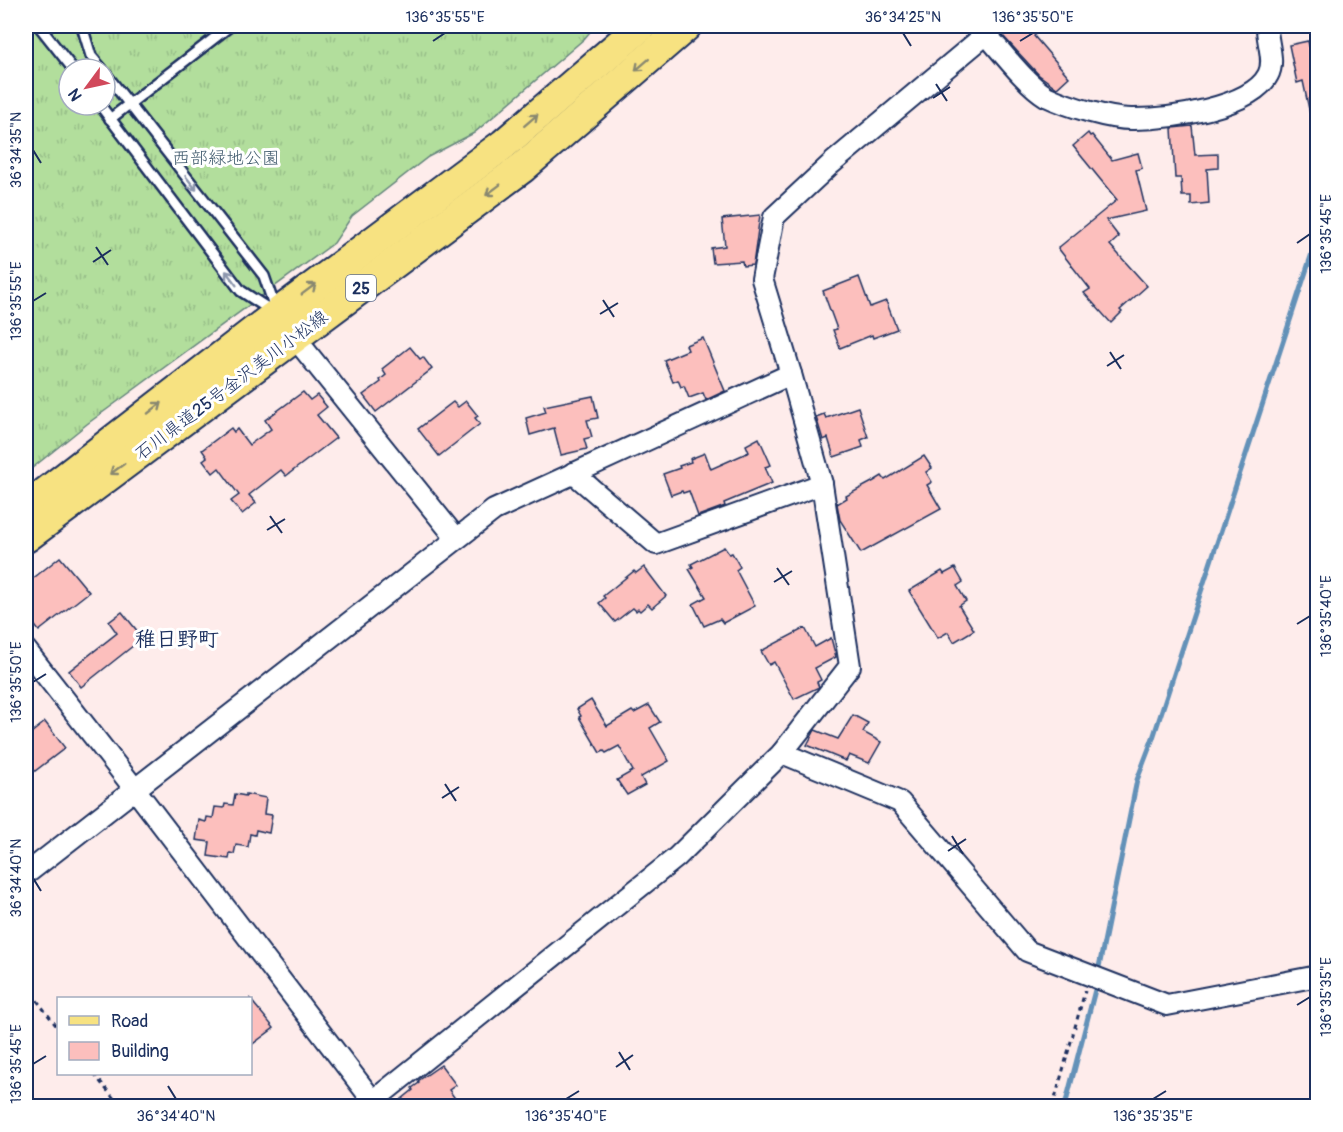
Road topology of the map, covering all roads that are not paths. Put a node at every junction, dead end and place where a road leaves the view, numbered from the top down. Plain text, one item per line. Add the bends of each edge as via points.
1 (39, 26) edge
2 (82, 26) edge
3 (230, 26) edge
4 (641, 26) edge
5 (686, 26) edge
6 (1267, 26) edge
7 (991, 30) edge
8 (64, 57) edge
9 (92, 57) edge
10 (117, 88) edge
11 (129, 104) junction
12 (110, 119) joint
13 (277, 314) junction
14 (294, 338) junction
15 (791, 374) junction
16 (573, 473) junction
17 (822, 484) junction
18 (26, 508) edge
19 (26, 537) edge
20 (456, 538) junction
21 (26, 650) edge
22 (782, 753) junction
23 (134, 788) junction
24 (26, 874) edge
25 (1317, 976) edge
26 (374, 1104) edge

1 - 8 lane
2 - 9 lane
3 - 11 lane
13 -> 4 main road, 石川県道25号金沢美川小松線 / 25 via 504,144
5 -> 14 main road, 石川県道25号金沢美川小松線 / 25 via 523,167
6 - 7 street via 1269,74 1255,89 1227,104 1199,112 1132,119 1086,111 1045,95
7 - 15 street via 774,217 762,279
10 - 11 lane
11 - 12 lane
11 -> 13 lane via 264,276
13 -> 12 lane via 241,291
13 - 14 street
18 -> 13 main road, 石川県道25号金沢美川小松線 / 25
14 -> 19 main road, 石川県道25号金沢美川小松線 / 25
14 - 20 street
15 - 16 street
15 - 17 street
16 - 17 street via 657,544
16 - 20 street via 494,510
17 - 22 street via 850,666
20 - 23 street
21 - 23 street
22 - 25 street via 900,802 1027,951 1167,1005
22 - 26 street via 677,857
23 - 24 street
23 - 26 street

